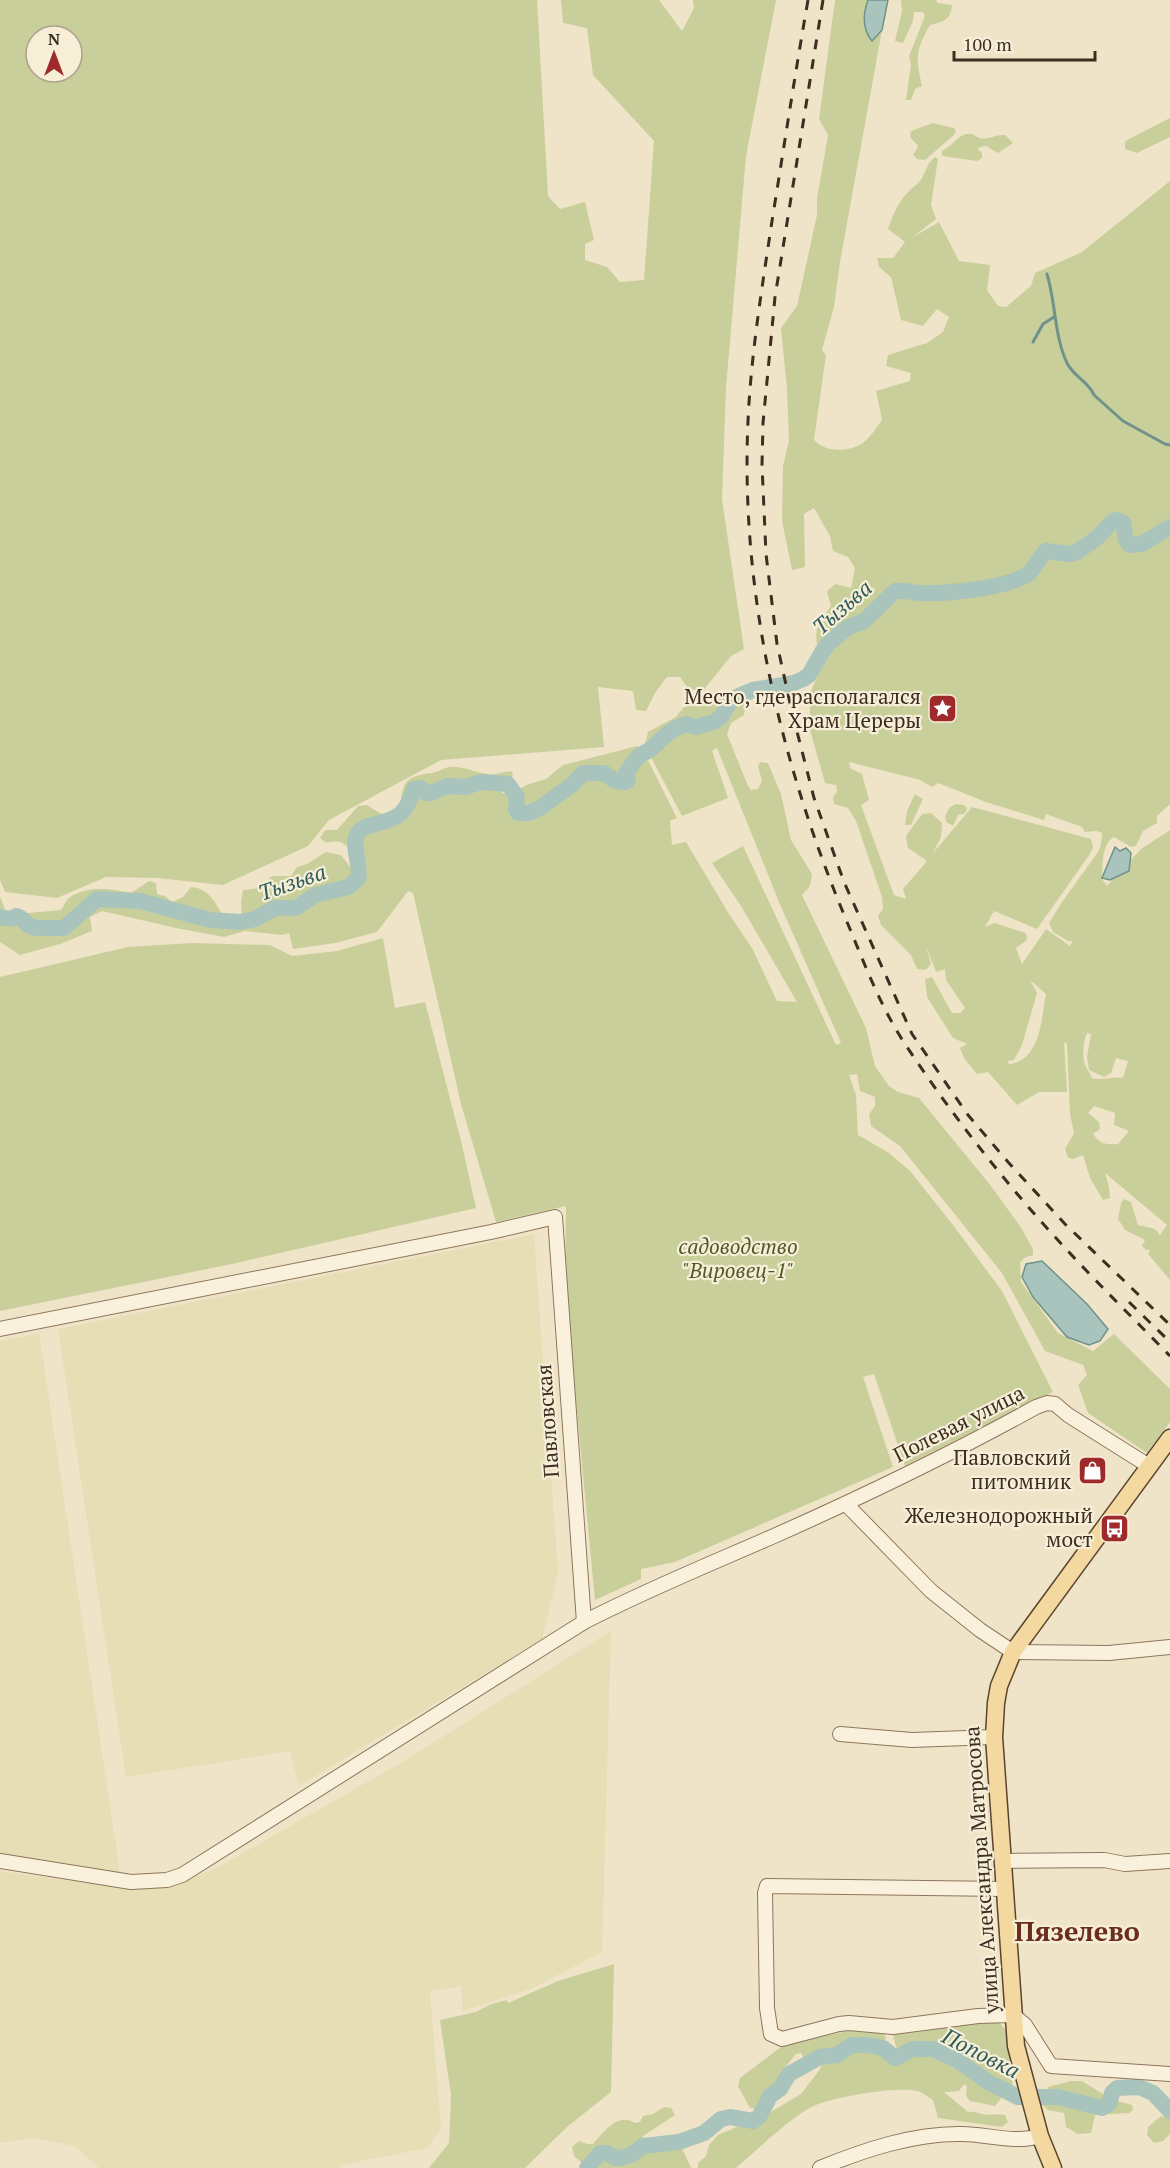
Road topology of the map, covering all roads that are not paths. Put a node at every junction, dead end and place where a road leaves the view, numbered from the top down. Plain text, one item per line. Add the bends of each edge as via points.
1 (0, 1329) edge
2 (1170, 1438) edge
3 (1149, 1466) junction
4 (846, 1504) junction
5 (584, 1623) junction
6 (1170, 1647) edge
7 (1013, 1652) junction
8 (840, 1734) dead end
9 (994, 1737) junction
10 (0, 1861) edge
11 (1003, 1861) junction
12 (1170, 1861) edge
13 (1005, 1890) junction
14 (1013, 2015) junction
15 (1170, 2074) edge
16 (1040, 2136) junction
17 (820, 2168) edge
18 (1053, 2168) edge

1 - 5 street, Павловская via 555,1217
2 - 3 main road, улица Александра Матросова
3 - 4 street, Полевая улица via 1055,1404 1047,1403
3 - 7 main road, улица Александра Матросова
4 - 5 street via 626,1600
4 - 7 street via 931,1590
5 - 10 street via 182,1875 131,1882
6 - 7 street via 1109,1653
7 - 9 main road, улица Александра Матросова via 999,1686
8 - 9 street via 912,1740
9 - 11 main road, улица Александра Матросова
11 - 12 street
11 - 13 main road, улица Александра Матросова
13 - 14 main road, улица Александра Матросова
13 - 14 street via 767,1886 766,2008 771,2034 782,2039 839,2024 893,2027
14 - 15 street via 1025,2025 1050,2066
14 - 16 main road, улица Александра Матросова via 1020,2061
16 - 17 street via 927,2136 867,2150
16 - 18 main road, улица Александра Матросова

